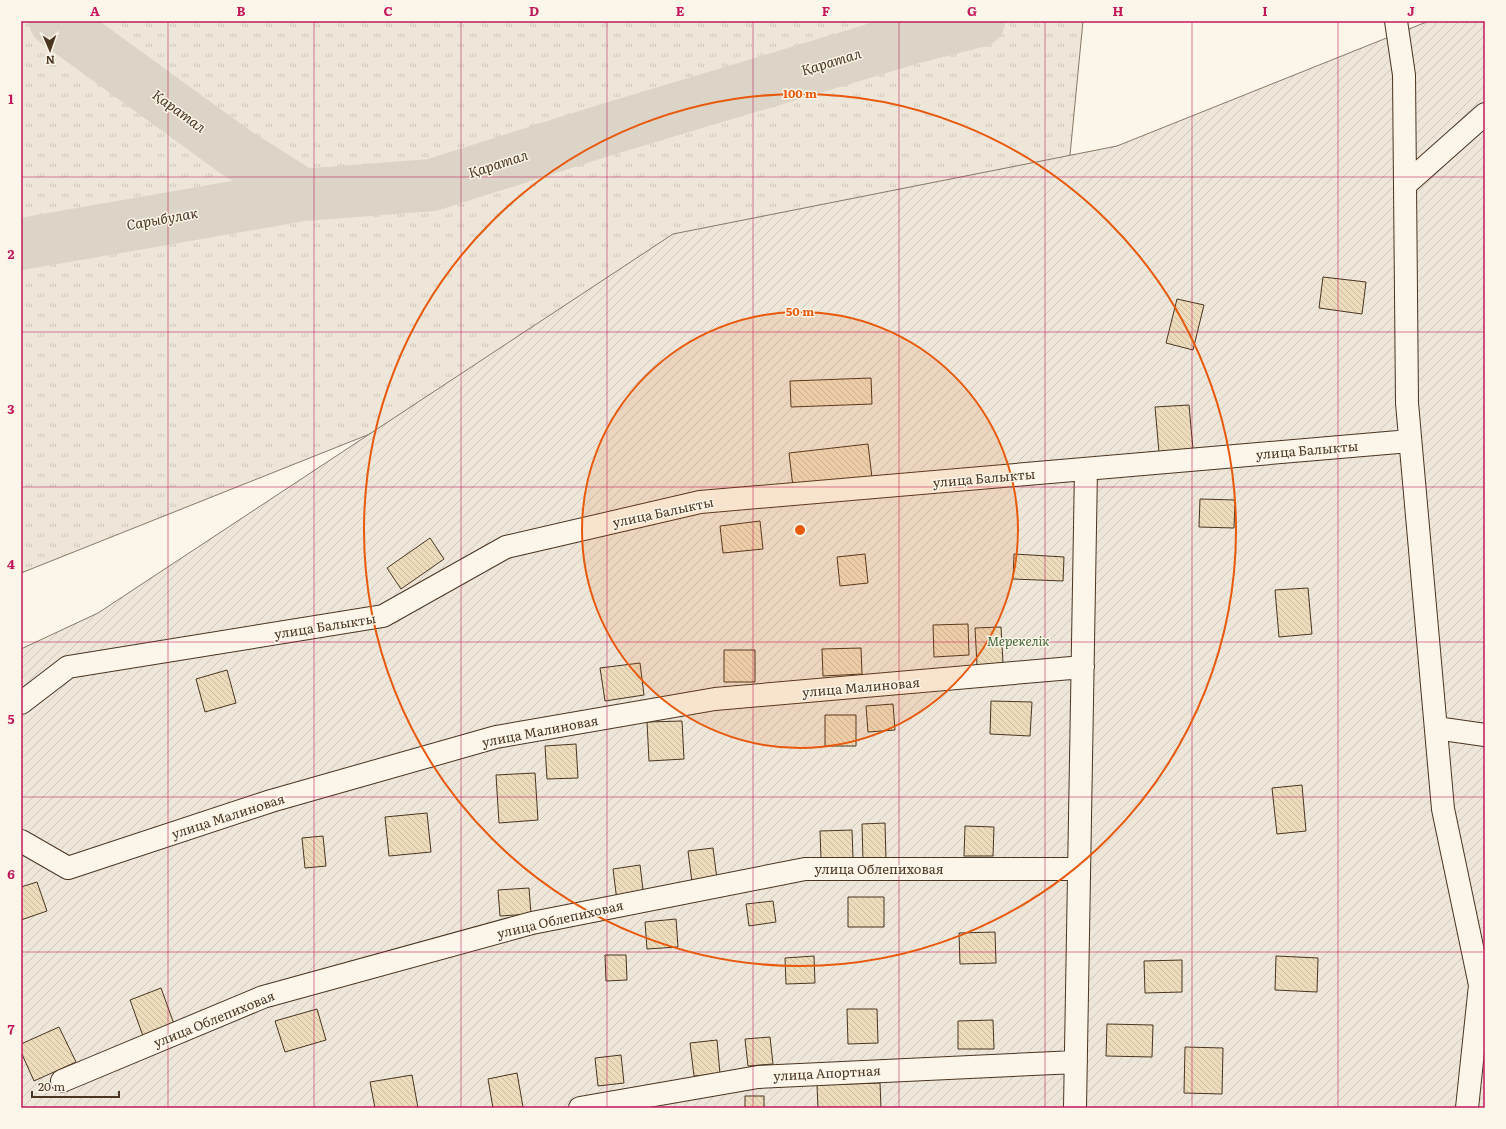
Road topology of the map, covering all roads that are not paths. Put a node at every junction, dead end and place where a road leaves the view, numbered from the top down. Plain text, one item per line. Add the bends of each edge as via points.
1 (1396, 21) edge
2 (1485, 114) edge
3 (1405, 185) junction
4 (1410, 441) junction
5 (1086, 469) junction
6 (1083, 668) junction
7 (21, 703) edge
8 (1436, 728) junction
9 (1485, 735) edge
10 (21, 841) edge
11 (1079, 870) junction
12 (1479, 954) edge
13 (1076, 1062) junction
14 (62, 1081) dead end
15 (580, 1108) edge
16 (1075, 1108) edge
17 (1467, 1108) edge

1 - 3 street via 1404,75
2 - 3 street
3 - 4 street via 1407,403
4 - 5 street, улица Балыкты
4 - 8 street
5 - 6 street
5 - 7 street, улица Балыкты via 700,502 506,547 383,616 68,668
6 - 10 street, улица Малиновая via 715,699 496,737 271,801 68,868
6 - 11 street
8 - 9 street
8 - 12 street via 1443,809
11 - 13 street
11 - 14 street, улица Облепиховая via 805,869 532,923 263,997
12 - 17 street via 1480,985
13 - 15 street, улица Апортная via 758,1077
13 - 16 street

